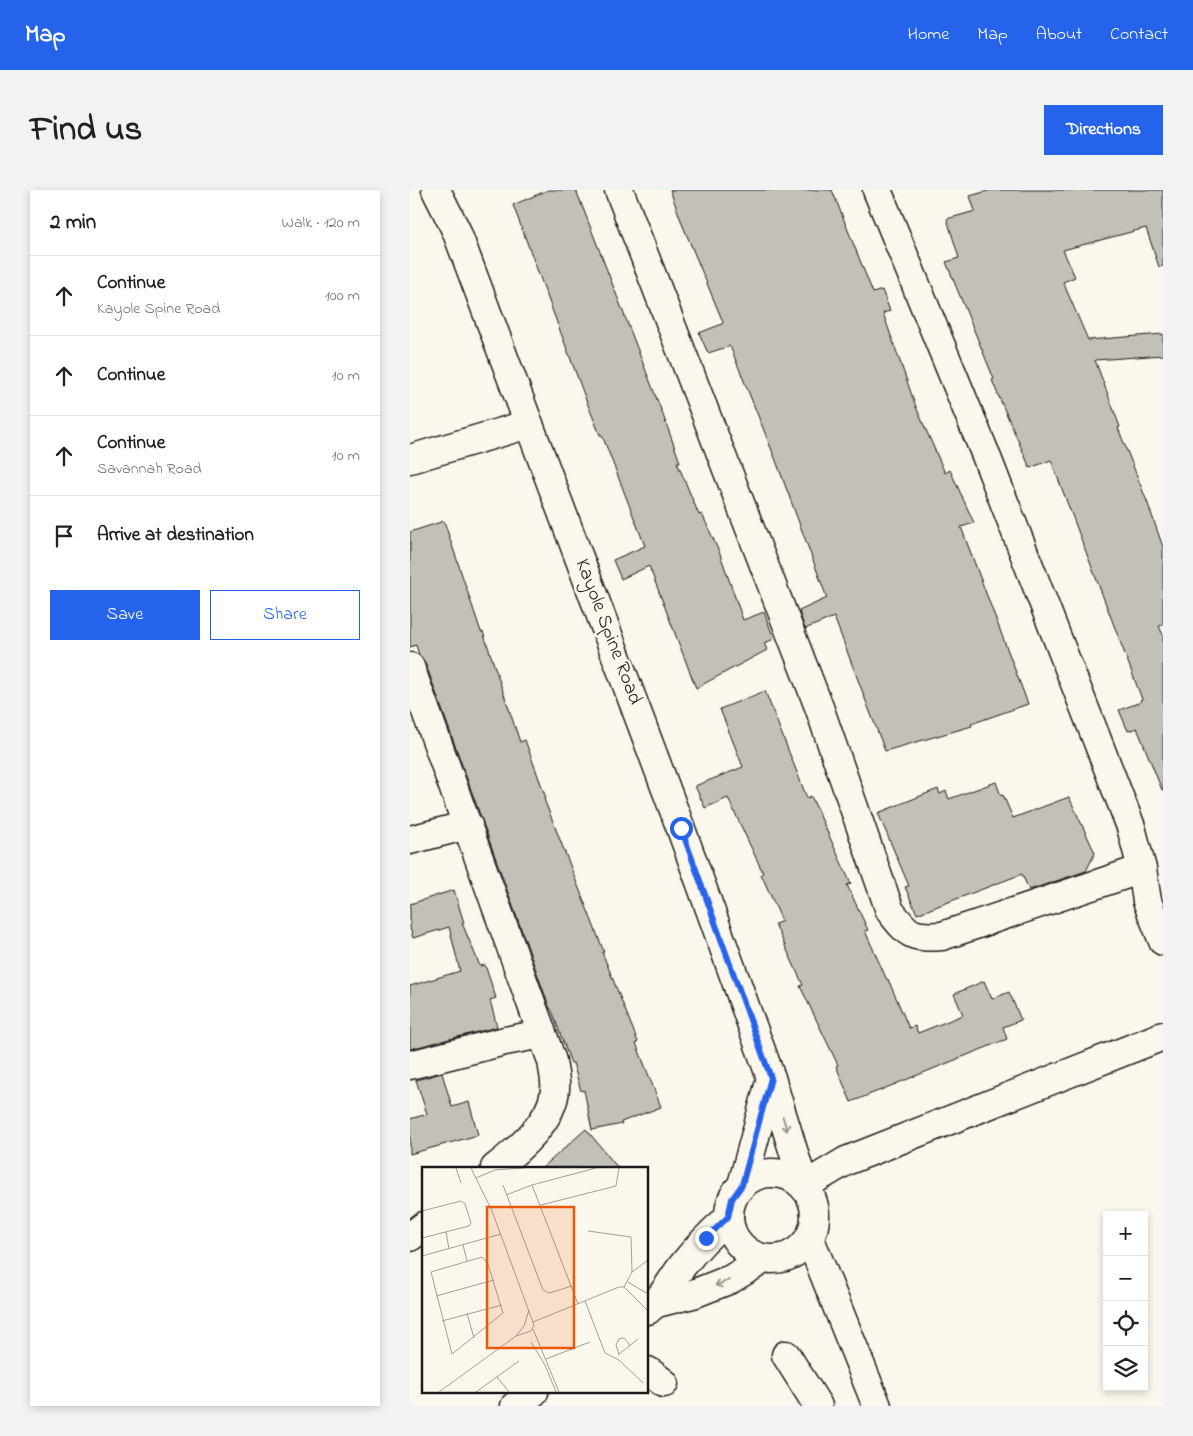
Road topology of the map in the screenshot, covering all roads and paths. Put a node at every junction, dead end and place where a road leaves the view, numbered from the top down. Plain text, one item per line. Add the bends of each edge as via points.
1 (436, 190) edge
2 (619, 190) edge
3 (877, 190) edge
4 (530, 424) junction
5 (410, 459) edge
6 (410, 667) edge
7 (468, 825) junction
8 (410, 840) edge
9 (1142, 869) junction
10 (1163, 942) edge
11 (542, 1034) junction
12 (1163, 1036) edge
13 (410, 1065) edge
14 (771, 1078) junction
15 (496, 1167) edge
16 (742, 1185) junction
17 (804, 1186) junction
18 (728, 1217) junction
19 (422, 1228) edge
20 (410, 1237) edge
21 (810, 1240) junction
22 (764, 1259) junction
23 (652, 1307) edge
24 (786, 1355) dead end
25 (531, 1394) edge
26 (515, 1406) edge
27 (818, 1406) edge
28 (877, 1406) edge

1 - 4 main road, Kayole Spine Road via 456,230
2 - 9 main road via 819,707 890,911 903,928 919,938 942,936
3 - 9 main road via 985,453 1131,827
4 - 5 main road
4 - 14 main road, Kayole Spine Road
6 - 7 main road
7 - 8 main road
7 - 11 main road
9 - 10 main road via 1147,901
11 - 13 main road
11 - 15 main road via 552,1061 556,1088 552,1106 525,1144
12 - 17 main road via 846,1161
14 - 16 main road
14 -> 17 main road, Kayole Spine Road
16 - 17 main road via 766,1173 793,1178
16 - 18 main road via 732,1199
17 - 21 main road via 816,1212
18 - 22 main road via 732,1234 742,1248
18 - 23 main road via 682,1266
19 - 20 main road
21 - 22 main road via 789,1257
21 - 28 main road
22 -> 23 main road via 731,1279
24 - 27 main road
25 - 26 main road

